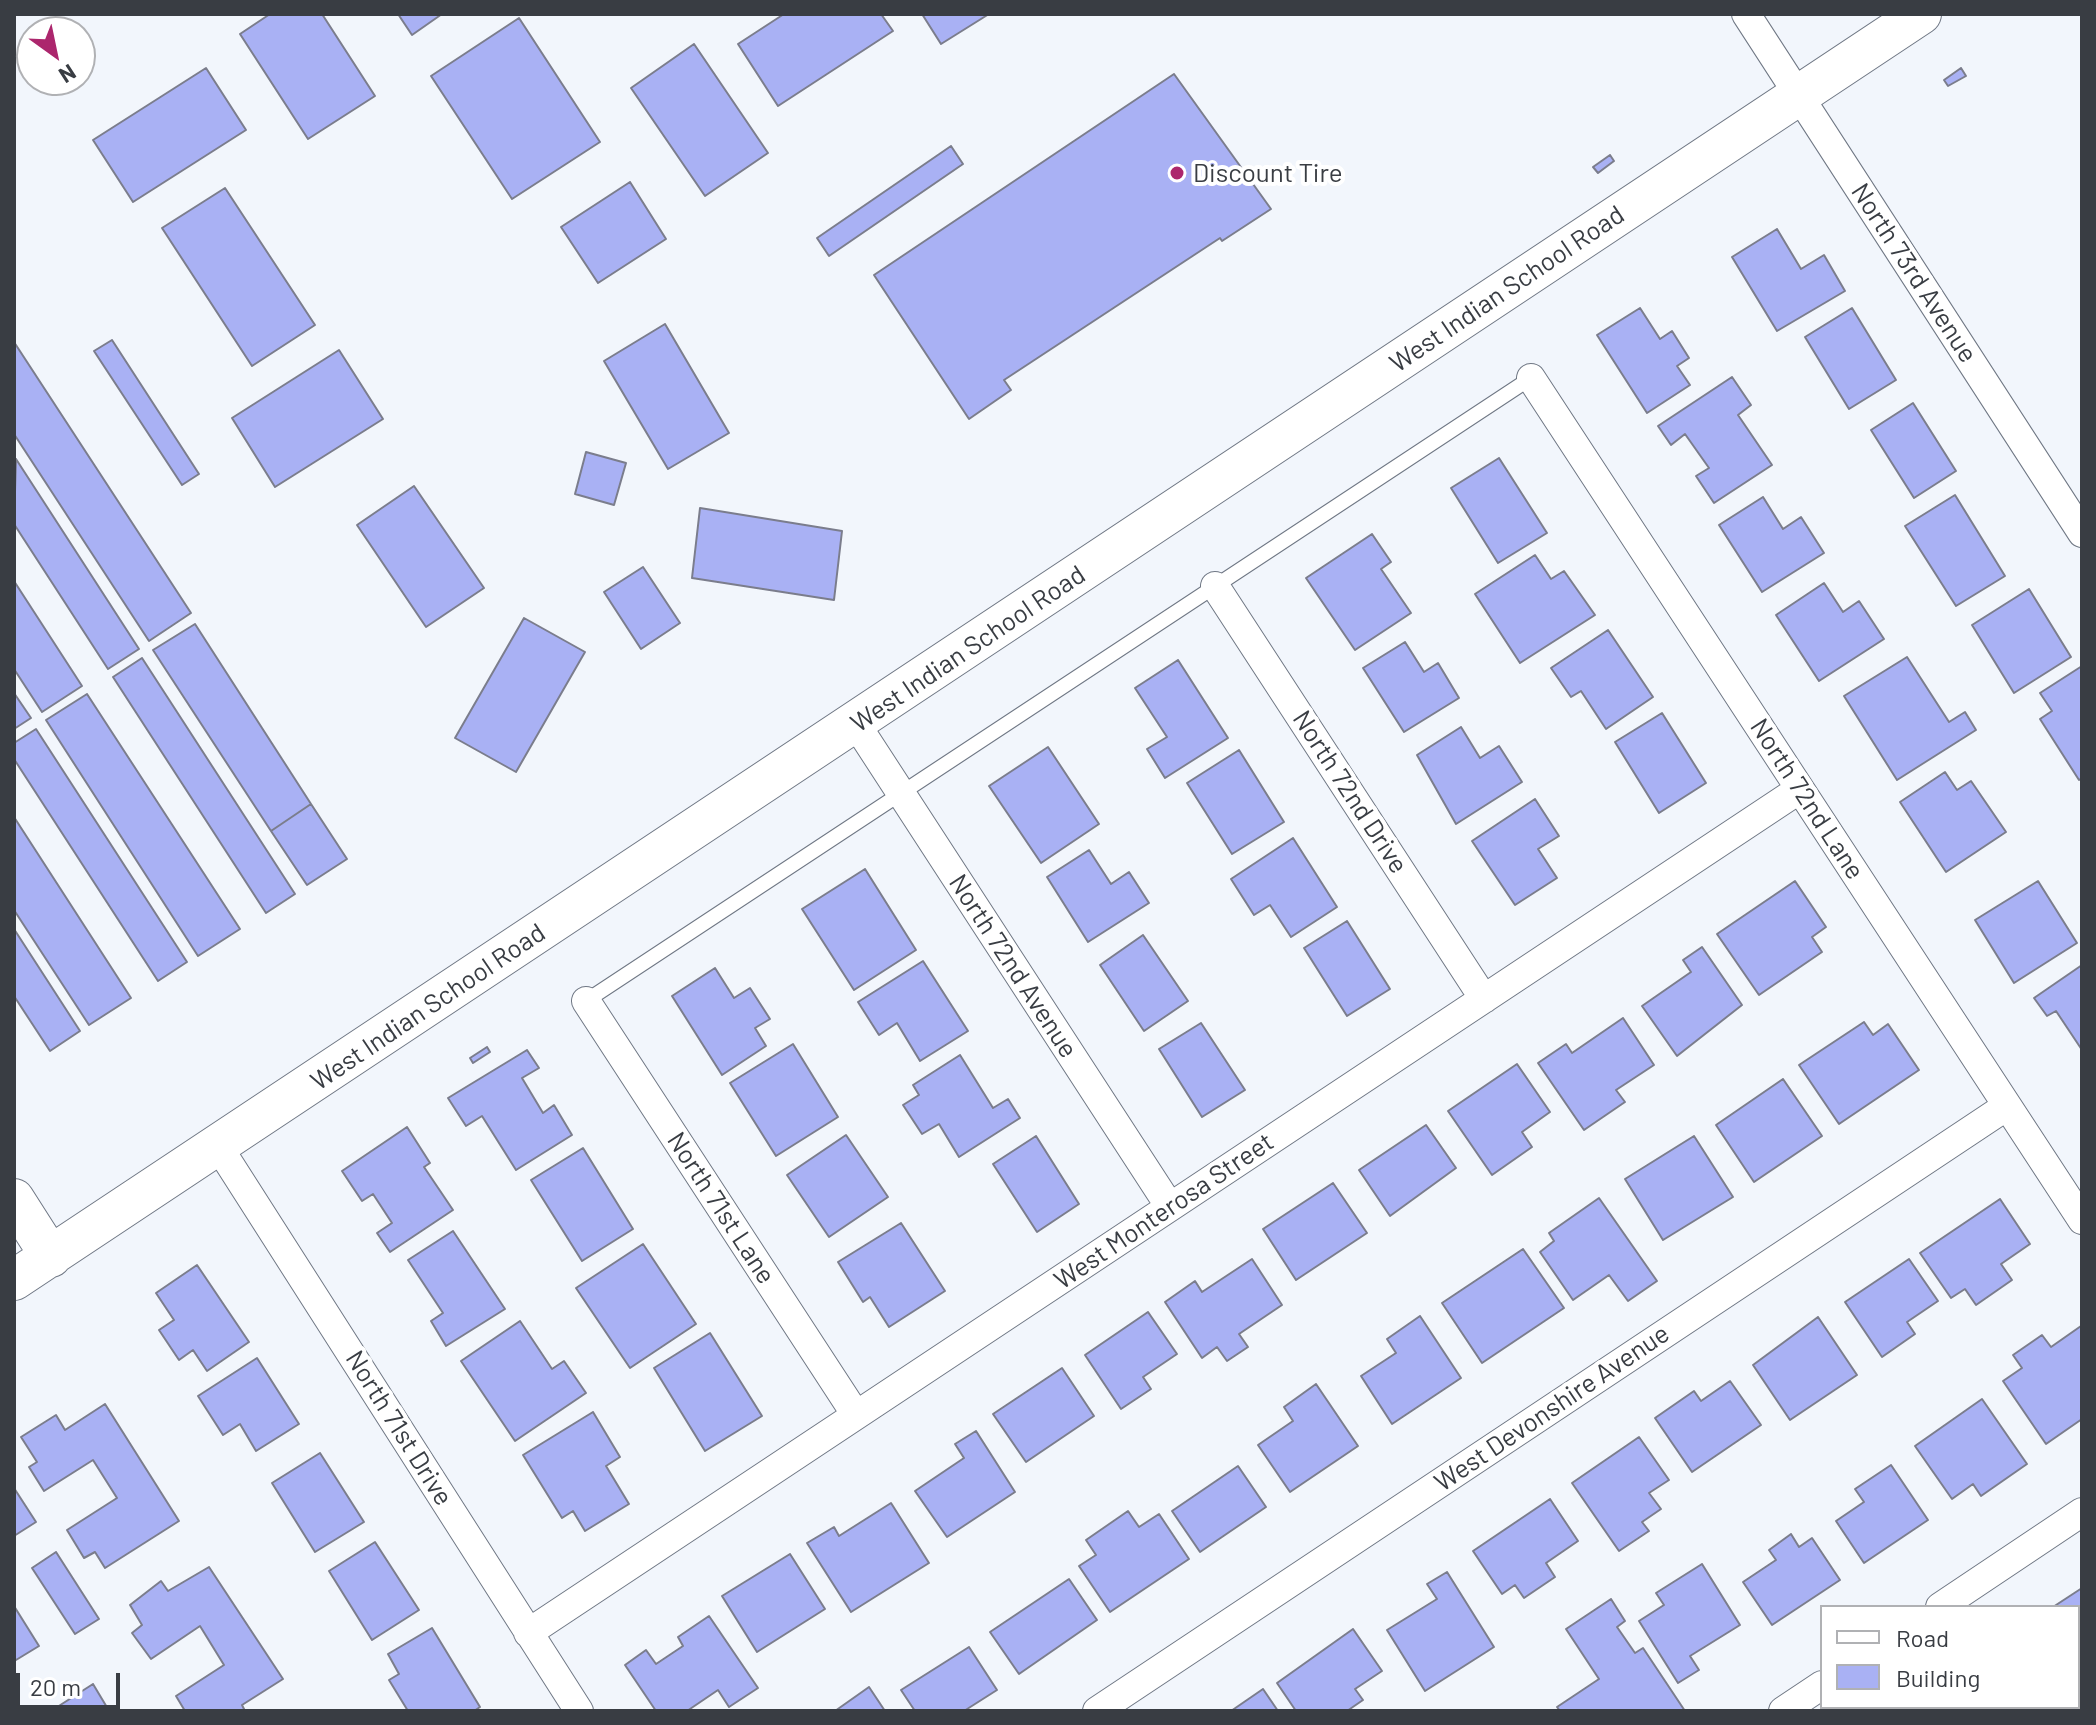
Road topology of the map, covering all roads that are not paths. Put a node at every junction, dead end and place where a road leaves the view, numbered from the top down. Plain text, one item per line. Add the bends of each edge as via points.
1 (1746, 14) edge
2 (1921, 14) edge
3 (1799, 94) junction
4 (1531, 378) joint
5 (2082, 533) edge
6 (1215, 586) junction
7 (856, 724) junction
8 (1800, 789) junction
9 (900, 794) junction
10 (1484, 999) junction
11 (586, 1001) joint
12 (2007, 1106) junction
13 (218, 1146) junction
14 (14, 1199) edge
15 (1170, 1207) junction
16 (2082, 1220) edge
17 (51, 1257) junction
18 (14, 1280) edge
19 (856, 1415) junction
20 (2082, 1512) edge
21 (1943, 1605) edge
22 (528, 1633) junction
23 (1820, 1686) edge
24 (579, 1711) edge
25 (1097, 1711) edge
26 (1783, 1711) edge

1 - 3 street, North 73rd Avenue
2 - 3 main road, West Indian School Road
3 - 5 street, North 73rd Avenue
3 - 7 main road, West Indian School Road
4 - 6 lane
4 - 8 street, North 72nd Lane
6 - 9 lane
6 - 10 street, North 72nd Drive
7 - 9 street, North 72nd Avenue
7 - 13 main road, West Indian School Road
8 - 10 street, West Monterosa Street
8 - 12 street, North 72nd Lane
9 - 11 lane
9 - 15 street, North 72nd Avenue
10 - 15 street, West Monterosa Street
11 - 19 street, North 71st Lane
12 - 16 street, North 72nd Lane
12 - 25 street, West Devonshire Avenue
13 - 17 main road, West Indian School Road
13 - 22 street, North 71st Drive
14 - 17 main road
15 - 19 street, West Monterosa Street
17 - 18 main road, West Indian School Road
19 - 22 street, West Monterosa Street
20 - 21 street
22 - 24 street, North 71st Drive
23 - 26 street

